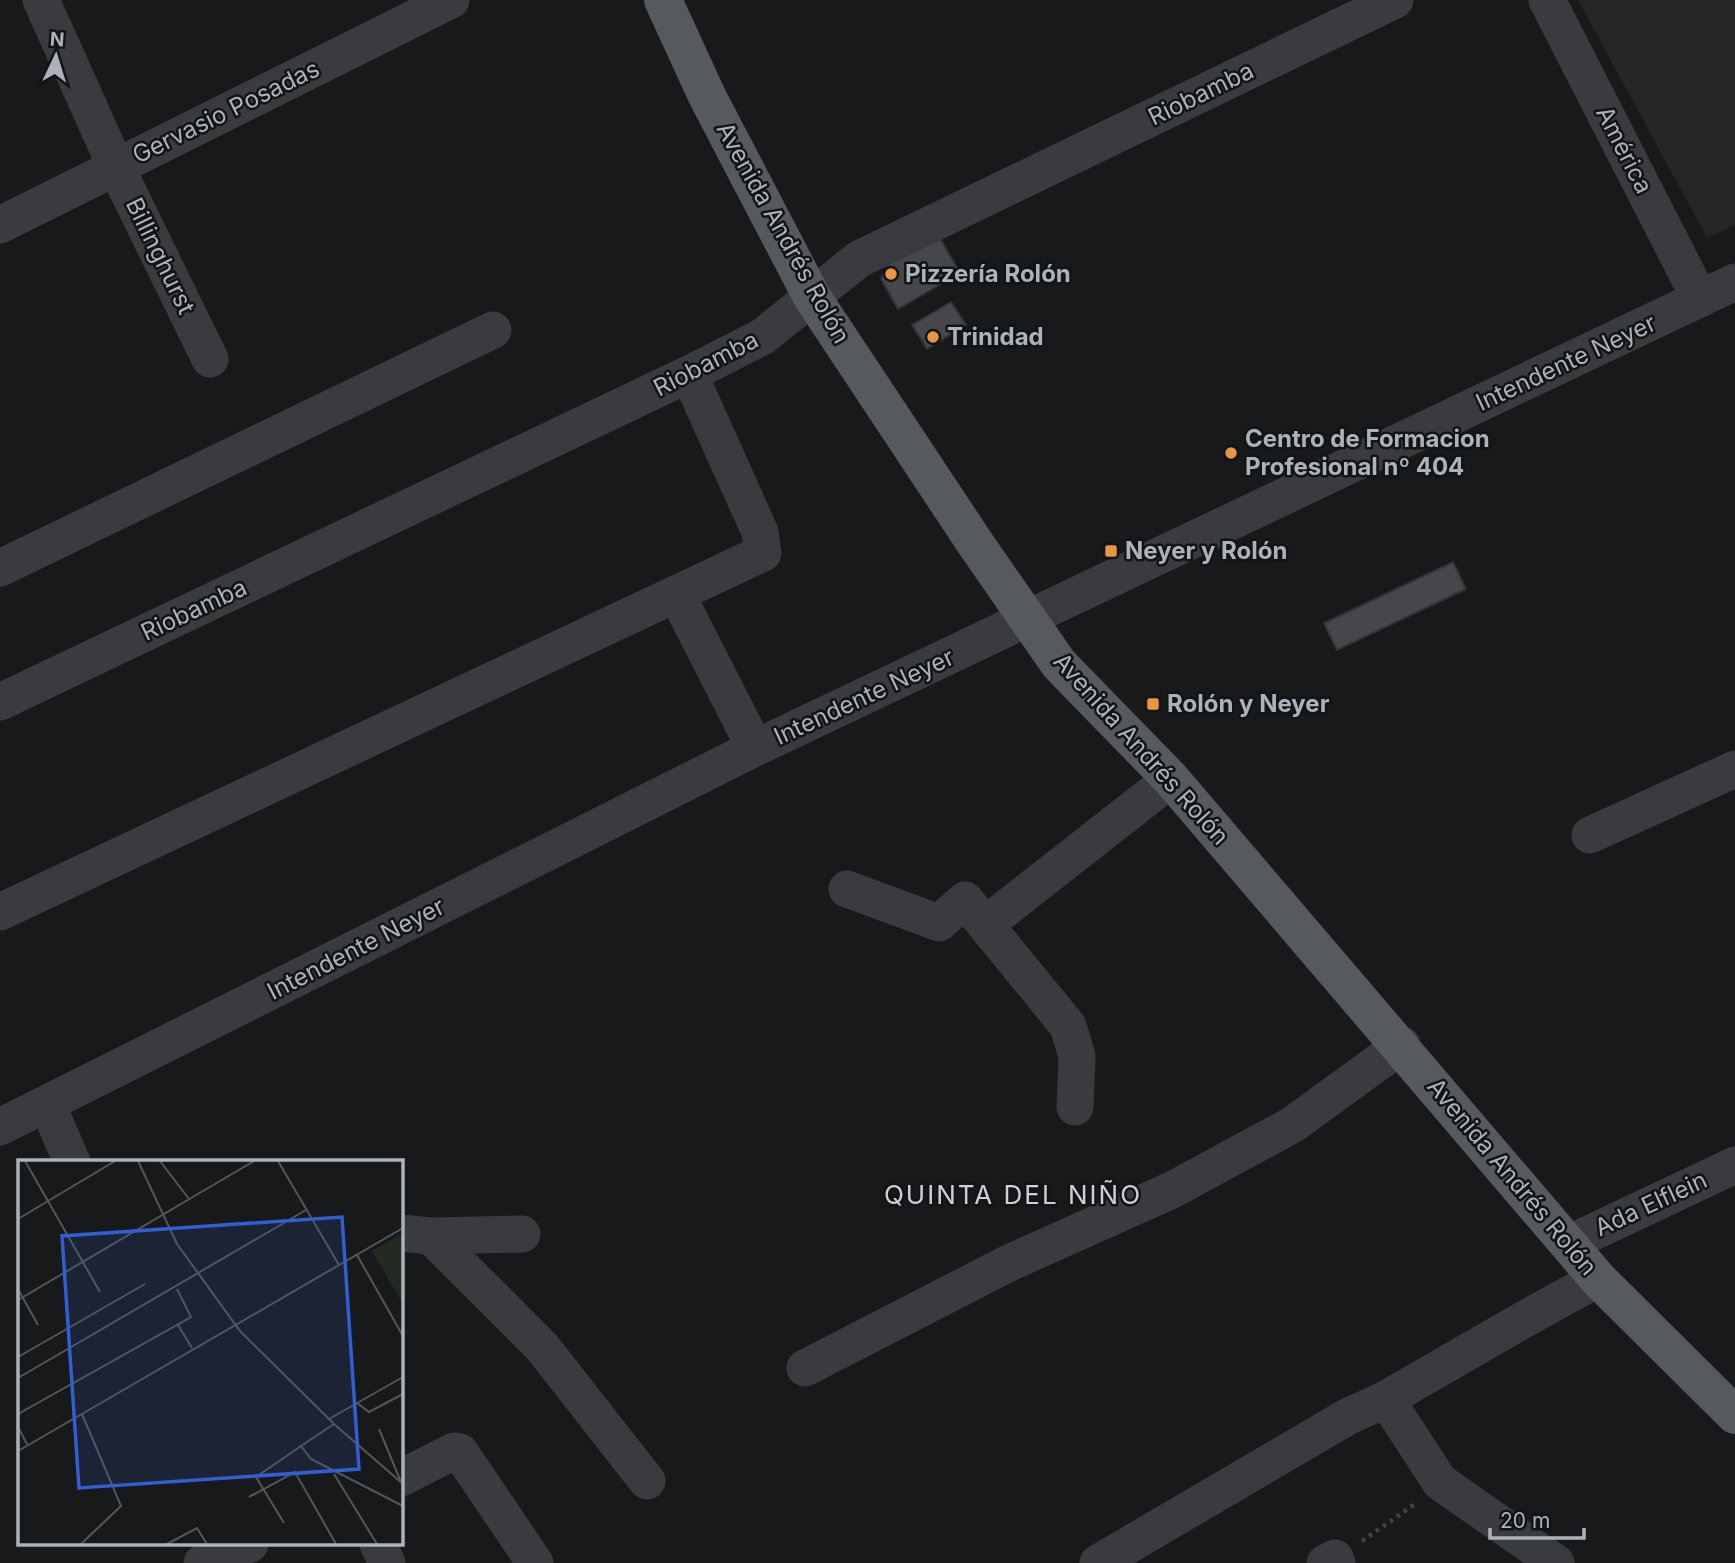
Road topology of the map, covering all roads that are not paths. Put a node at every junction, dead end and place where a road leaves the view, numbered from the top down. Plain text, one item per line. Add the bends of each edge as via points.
1 (41, 0) edge
2 (451, 0) edge
3 (663, 0) edge
4 (1395, 0) edge
5 (1547, 0) edge
6 (116, 167) junction
7 (0, 225) edge
8 (1735, 282) edge
9 (812, 297) junction
10 (1700, 299) junction
11 (493, 330) dead end
12 (210, 359) dead end
13 (689, 374) junction
14 (0, 568) edge
15 (677, 595) junction
16 (1028, 619) junction
17 (0, 702) edge
18 (755, 748) junction
19 (1735, 769) edge
20 (1171, 779) junction
21 (1590, 835) dead end
22 (847, 890) dead end
23 (0, 912) edge
24 (986, 924) junction
25 (1402, 1045) junction
26 (47, 1104) junction
27 (1075, 1107) dead end
28 (0, 1127) edge
29 (71, 1160) edge
30 (1735, 1165) edge
31 (416, 1234) edge
32 (522, 1234) dead end
33 (1568, 1244) junction
34 (1598, 1279) junction
35 (805, 1368) dead end
36 (1386, 1399) junction
37 (1735, 1415) edge
38 (402, 1477) edge
39 (647, 1481) dead end
40 (243, 1546) edge
41 (379, 1546) edge
42 (204, 1558) edge
43 (387, 1563) edge
44 (535, 1563) edge
45 (1098, 1563) edge
46 (1556, 1563) edge

1 - 6 street, Billinghurst
2 - 6 street, Gervasio Posadas
3 - 9 main road, Avenida Andrés Rolón via 707,96
4 - 9 street, Riobamba via 859,259
5 - 10 street, América
6 - 7 street, Gervasio Posadas
6 - 12 street, Billinghurst
8 - 10 street, Intendente Neyer
9 - 13 street, Riobamba via 762,337
9 - 16 main road, Avenida Andrés Rolón
10 - 16 street, Intendente Neyer
11 - 14 street
13 - 15 street via 760,531 763,553
13 - 17 street, Riobamba
15 - 18 street
15 - 23 street
16 - 18 street, Intendente Neyer
16 - 20 main road, Avenida Andrés Rolón via 1059,664
18 - 26 street, Intendente Neyer
19 - 21 street
20 - 24 street
20 - 25 main road, Avenida Andrés Rolón
22 - 24 street via 939,923 965,900
24 - 27 street via 1068,1026 1077,1056
25 - 33 main road, Avenida Andrés Rolón
25 - 35 street via 1292,1125 1172,1190 1009,1263
26 - 28 street, Intendente Neyer
26 - 29 street
30 - 33 street, Ada Elflein
31 - 32 street
31 - 39 street via 542,1347
33 - 34 main road, Avenida Andrés Rolón
34 - 36 street via 1509,1325
34 - 37 main road, Avenida Andrés Rolón
36 - 45 street via 1347,1417
36 - 46 street via 1440,1482
38 - 44 street via 460,1452
40 - 42 street
41 - 43 street

